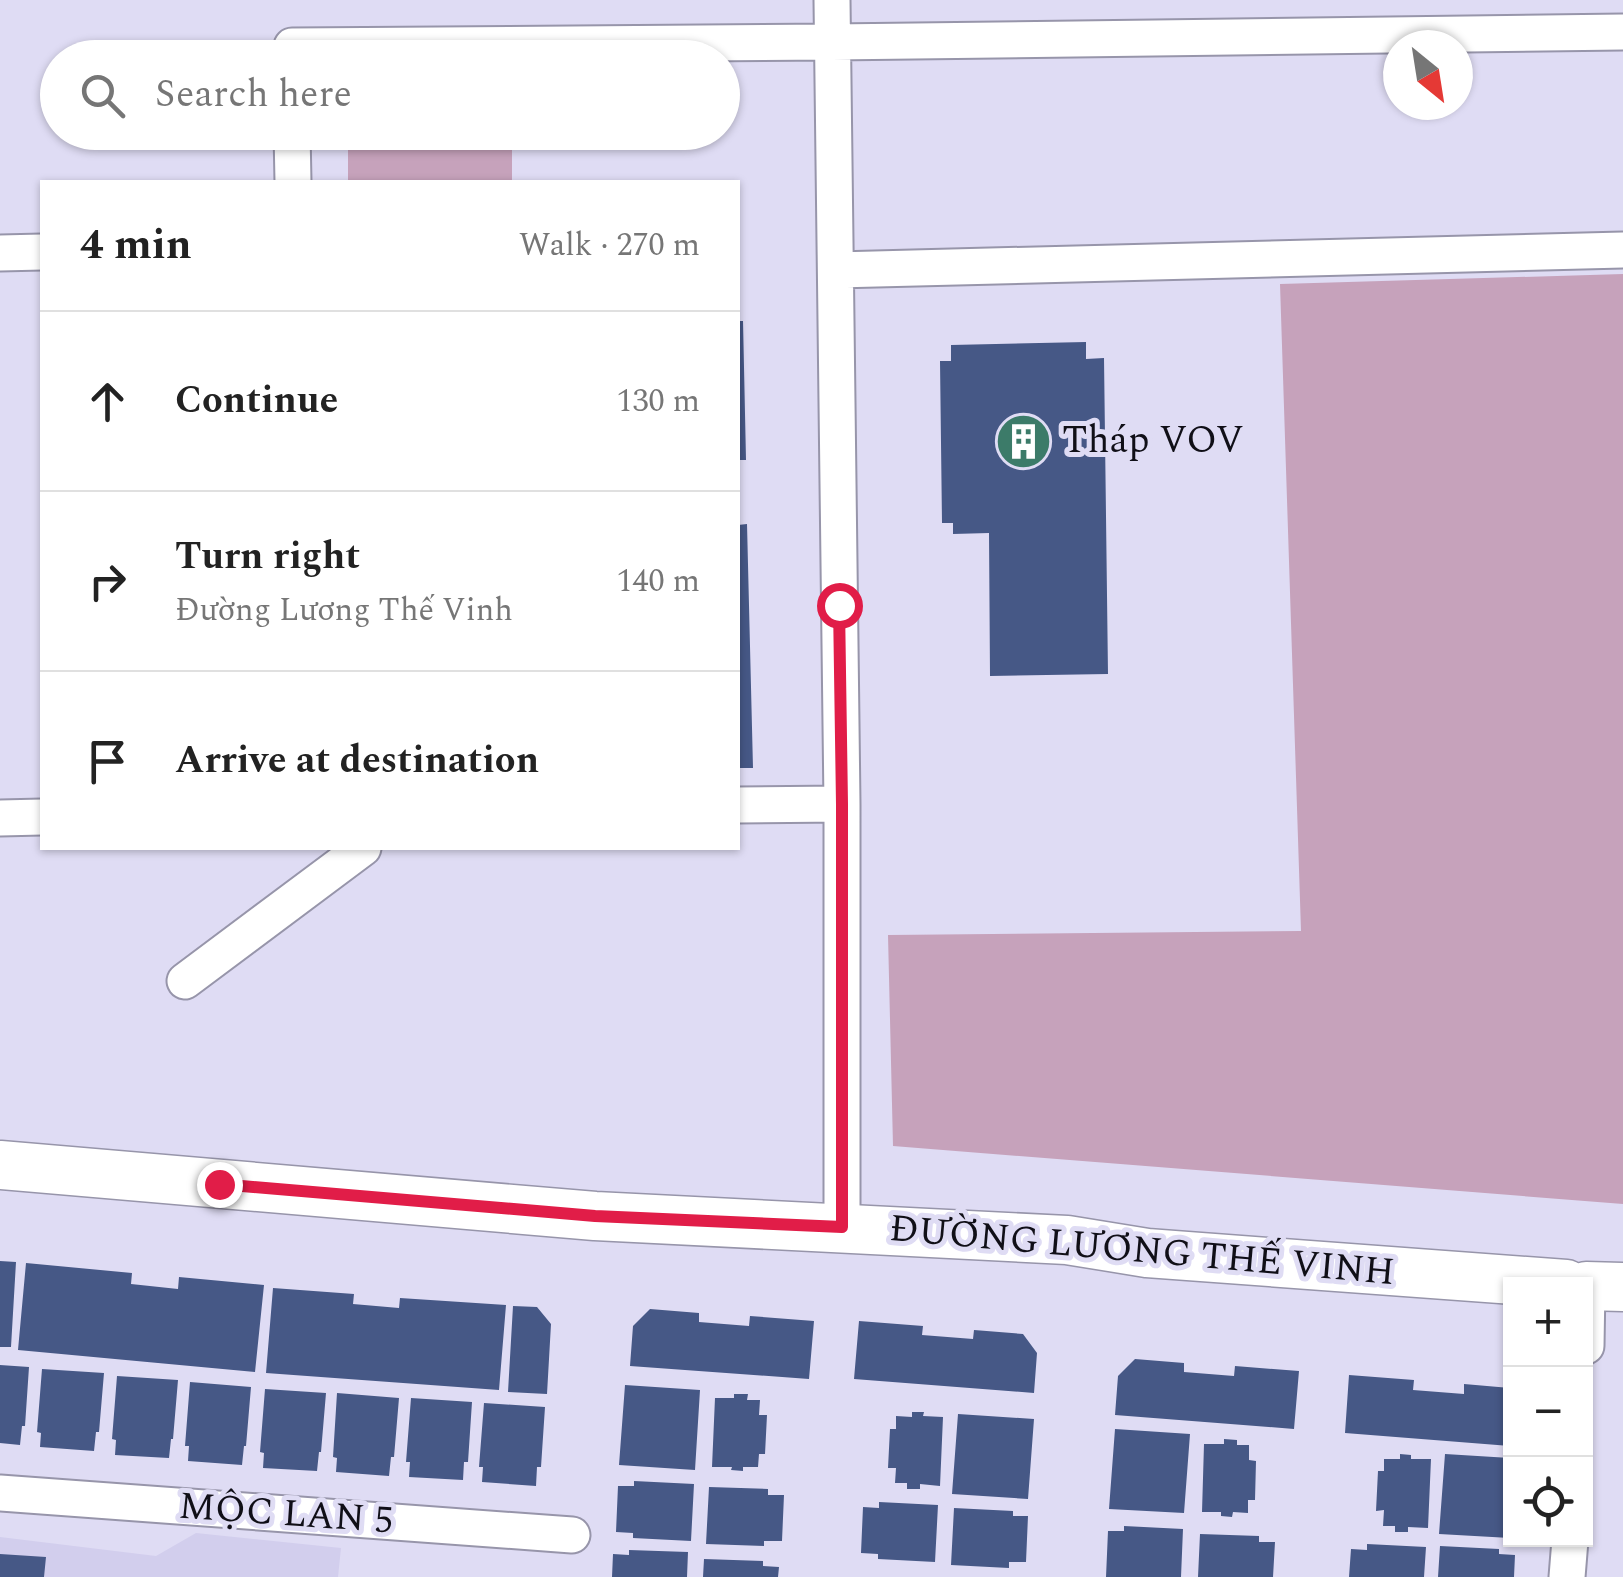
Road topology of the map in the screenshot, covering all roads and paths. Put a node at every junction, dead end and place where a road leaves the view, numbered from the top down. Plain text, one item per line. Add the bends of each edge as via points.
1 (832, 0) edge
2 (1623, 32) edge
3 (832, 42) junction
4 (740, 43) edge
5 (292, 150) edge
6 (293, 180) edge
7 (1623, 250) edge
8 (40, 252) edge
9 (0, 253) edge
10 (836, 270) junction
11 (842, 804) junction
12 (740, 805) edge
13 (40, 817) edge
14 (0, 818) edge
15 (360, 850) edge
16 (185, 980) dead end
17 (0, 1164) edge
18 (842, 1227) junction
19 (1503, 1280) edge
20 (0, 1493) edge
21 (572, 1536) dead end
22 (1569, 1547) edge
23 (1567, 1577) edge

1 - 3 street
2 - 3 street
3 - 4 street
3 - 10 street
5 - 6 street
7 - 10 street
8 - 9 street
10 - 11 street
11 - 12 street
11 - 18 street
13 - 14 street
15 - 16 street
17 - 18 street, ĐƯỜNG LƯƠNG THẾ VINH via 595,1216
18 - 19 street, ĐƯỜNG LƯƠNG THẾ VINH
20 - 21 street, MỘC LAN 5
22 - 23 street

